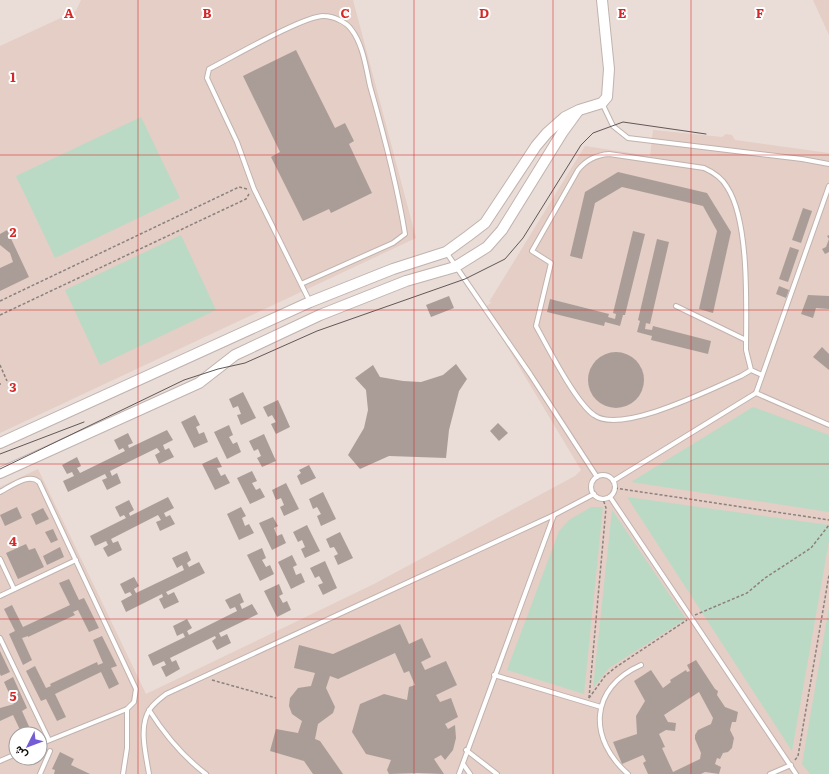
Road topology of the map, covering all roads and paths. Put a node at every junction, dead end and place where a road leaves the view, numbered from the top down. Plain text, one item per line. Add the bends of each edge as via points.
1 (602, 0) edge
2 (602, 103) junction
3 (579, 110) junction
4 (829, 164) edge
5 (829, 186) edge
6 (828, 192) edge
7 (456, 245) junction
8 (446, 252) junction
9 (464, 261) junction
10 (455, 266) junction
11 (301, 284) junction
12 (0, 301) edge
13 (310, 302) junction
14 (676, 306) dead end
15 (0, 315) edge
16 (746, 340) junction
17 (0, 365) edge
18 (751, 370) junction
19 (762, 375) junction
20 (7, 381) dead end
21 (756, 394) junction
22 (829, 425) edge
23 (0, 443) edge
24 (0, 473) edge
25 (597, 477) junction
26 (613, 480) junction
27 (615, 488) junction
28 (0, 492) edge
29 (594, 494) junction
30 (610, 497) junction
31 (603, 499) junction
32 (554, 515) junction
33 (829, 520) edge
34 (829, 524) edge
35 (0, 559) edge
36 (76, 560) junction
37 (829, 575) edge
38 (14, 589) junction
39 (0, 596) edge
40 (691, 618) junction
41 (0, 638) edge
42 (641, 665) dead end
43 (494, 675) junction
44 (201, 676) junction
45 (276, 698) dead end
46 (589, 700) junction
47 (601, 707) junction
48 (127, 709) junction
49 (149, 710) junction
50 (49, 740) joint
51 (466, 750) junction
52 (50, 751) dead end
53 (463, 764) junction
54 (791, 765) junction
55 (40, 774) edge
56 (123, 774) edge
57 (149, 774) edge
58 (206, 774) edge
59 (459, 774) edge
60 (470, 774) edge
61 (497, 774) edge
62 (628, 774) edge
63 (770, 774) edge
64 (796, 774) edge

1 - 2 street via 609,69 607,97
2 - 3 street
2 - 4 lane via 613,126 628,138
3 - 7 street via 547,132 485,224
3 - 9 street via 497,236 487,247
5 - 6 lane
6 - 19 lane
7 - 8 street
7 - 9 street via 453,251 454,258
8 - 10 lane
8 - 13 street via 393,269
9 - 10 street
10 - 24 street via 320,314 235,355 199,384
10 - 25 lane
11 - 11 lane via 254,189 207,73 209,69 271,37 316,16 325,16 334,17 351,28 359,44 384,138 405,234 393,243
11 - 13 lane
12 - 15 path via 238,187 248,190 246,199
13 - 23 street
14 - 16 lane
16 - 18 lane
16 - 18 lane via 742,229 731,193 723,181 704,168 624,156 602,155 586,162 578,170 532,251 551,263 536,326 589,412 610,421 643,416 674,405
17 - 20 path
18 - 19 lane
19 - 21 lane
21 - 22 lane
21 - 26 lane
25 - 26 lane via 604,475
25 - 29 lane via 592,483
26 - 27 lane
27 - 30 lane
27 - 33 path
28 - 36 lane via 28,478 38,481
29 - 31 lane
29 - 32 lane
30 - 31 lane
30 - 40 lane
31 - 46 path via 606,508
32 - 43 lane
32 - 44 lane
34 - 40 path via 811,548 746,593
35 - 38 lane
36 - 38 lane
36 - 48 lane via 135,685 135,698
37 - 54 path via 798,756
38 - 39 lane
40 - 46 path via 616,667 605,676
40 - 54 lane
41 - 50 lane
42 - 47 lane via 616,682
43 - 46 lane
43 - 51 lane
44 - 45 path
44 - 49 lane via 166,694
46 - 47 lane
47 - 62 lane via 599,724 602,739 620,767
48 - 50 lane
48 - 56 lane via 127,748
49 - 57 lane via 144,740
49 - 58 lane via 182,754
51 - 53 lane
51 - 61 lane
52 - 55 lane
53 - 59 lane
53 - 60 lane
54 - 63 lane
54 - 64 lane

